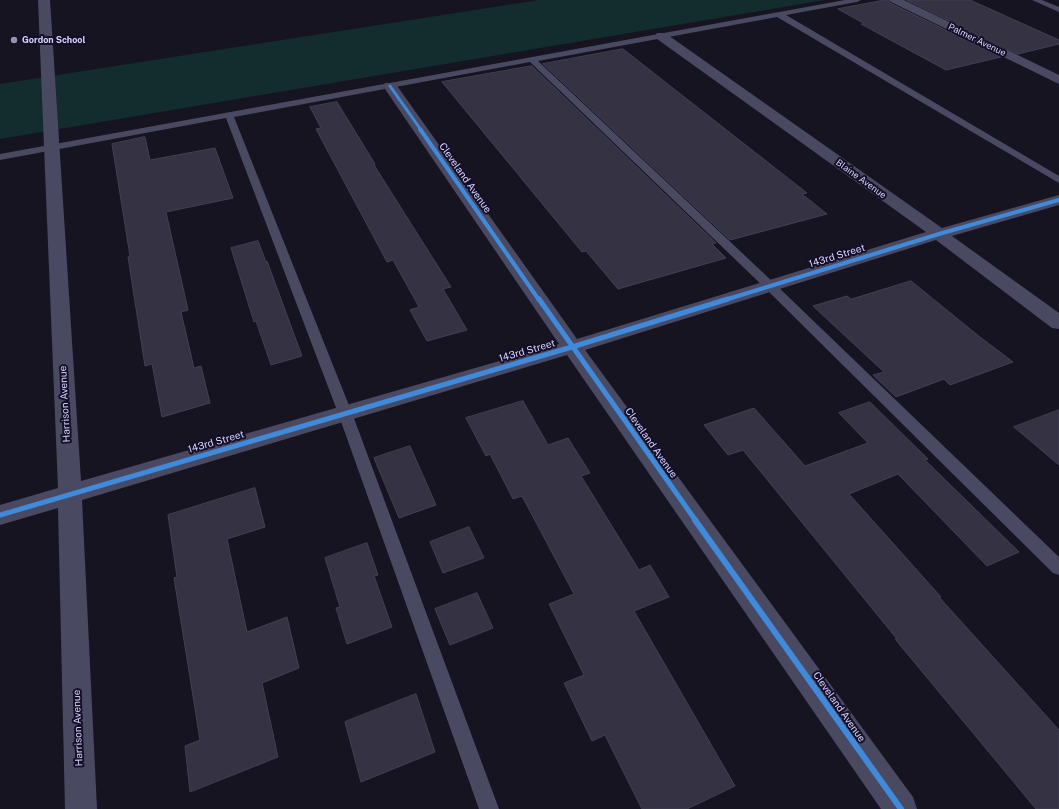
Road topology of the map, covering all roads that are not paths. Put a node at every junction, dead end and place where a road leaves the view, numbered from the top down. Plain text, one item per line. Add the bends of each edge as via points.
1 (44, 0) edge
2 (857, 0) edge
3 (895, 0) edge
4 (1036, 0) edge
5 (1059, 10) edge
6 (778, 14) junction
7 (661, 36) junction
8 (531, 59) junction
9 (1059, 80) edge
10 (390, 86) junction
11 (229, 115) junction
12 (51, 148) junction
13 (0, 157) edge
14 (1059, 180) edge
15 (1059, 200) edge
16 (939, 234) junction
17 (770, 286) junction
18 (1059, 323) edge
19 (572, 347) junction
20 (345, 414) junction
21 (70, 494) junction
22 (0, 515) edge
23 (1059, 568) edge
24 (81, 809) edge
25 (489, 809) edge
26 (901, 809) edge

1 - 12 street, Harrison Avenue
2 - 6 lane
3 - 9 street, Palmer Avenue
4 - 5 lane
6 - 7 lane
6 - 14 lane
7 - 8 lane
7 - 16 street, Blaine Avenue
8 - 10 lane
8 - 17 lane
10 - 11 lane
10 - 19 street, Cleveland Avenue
11 - 12 lane
11 - 20 lane
12 - 13 lane
12 - 21 street, Harrison Avenue
15 - 16 street, 143rd Street
16 - 17 street, 143rd Street
16 - 18 street, Blaine Avenue
17 - 19 street, 143rd Street
17 - 23 lane
19 - 20 street, 143rd Street
19 - 26 street, Cleveland Avenue
20 - 21 street, 143rd Street
20 - 25 lane
21 - 22 street, 143rd Street
21 - 24 street, Harrison Avenue

